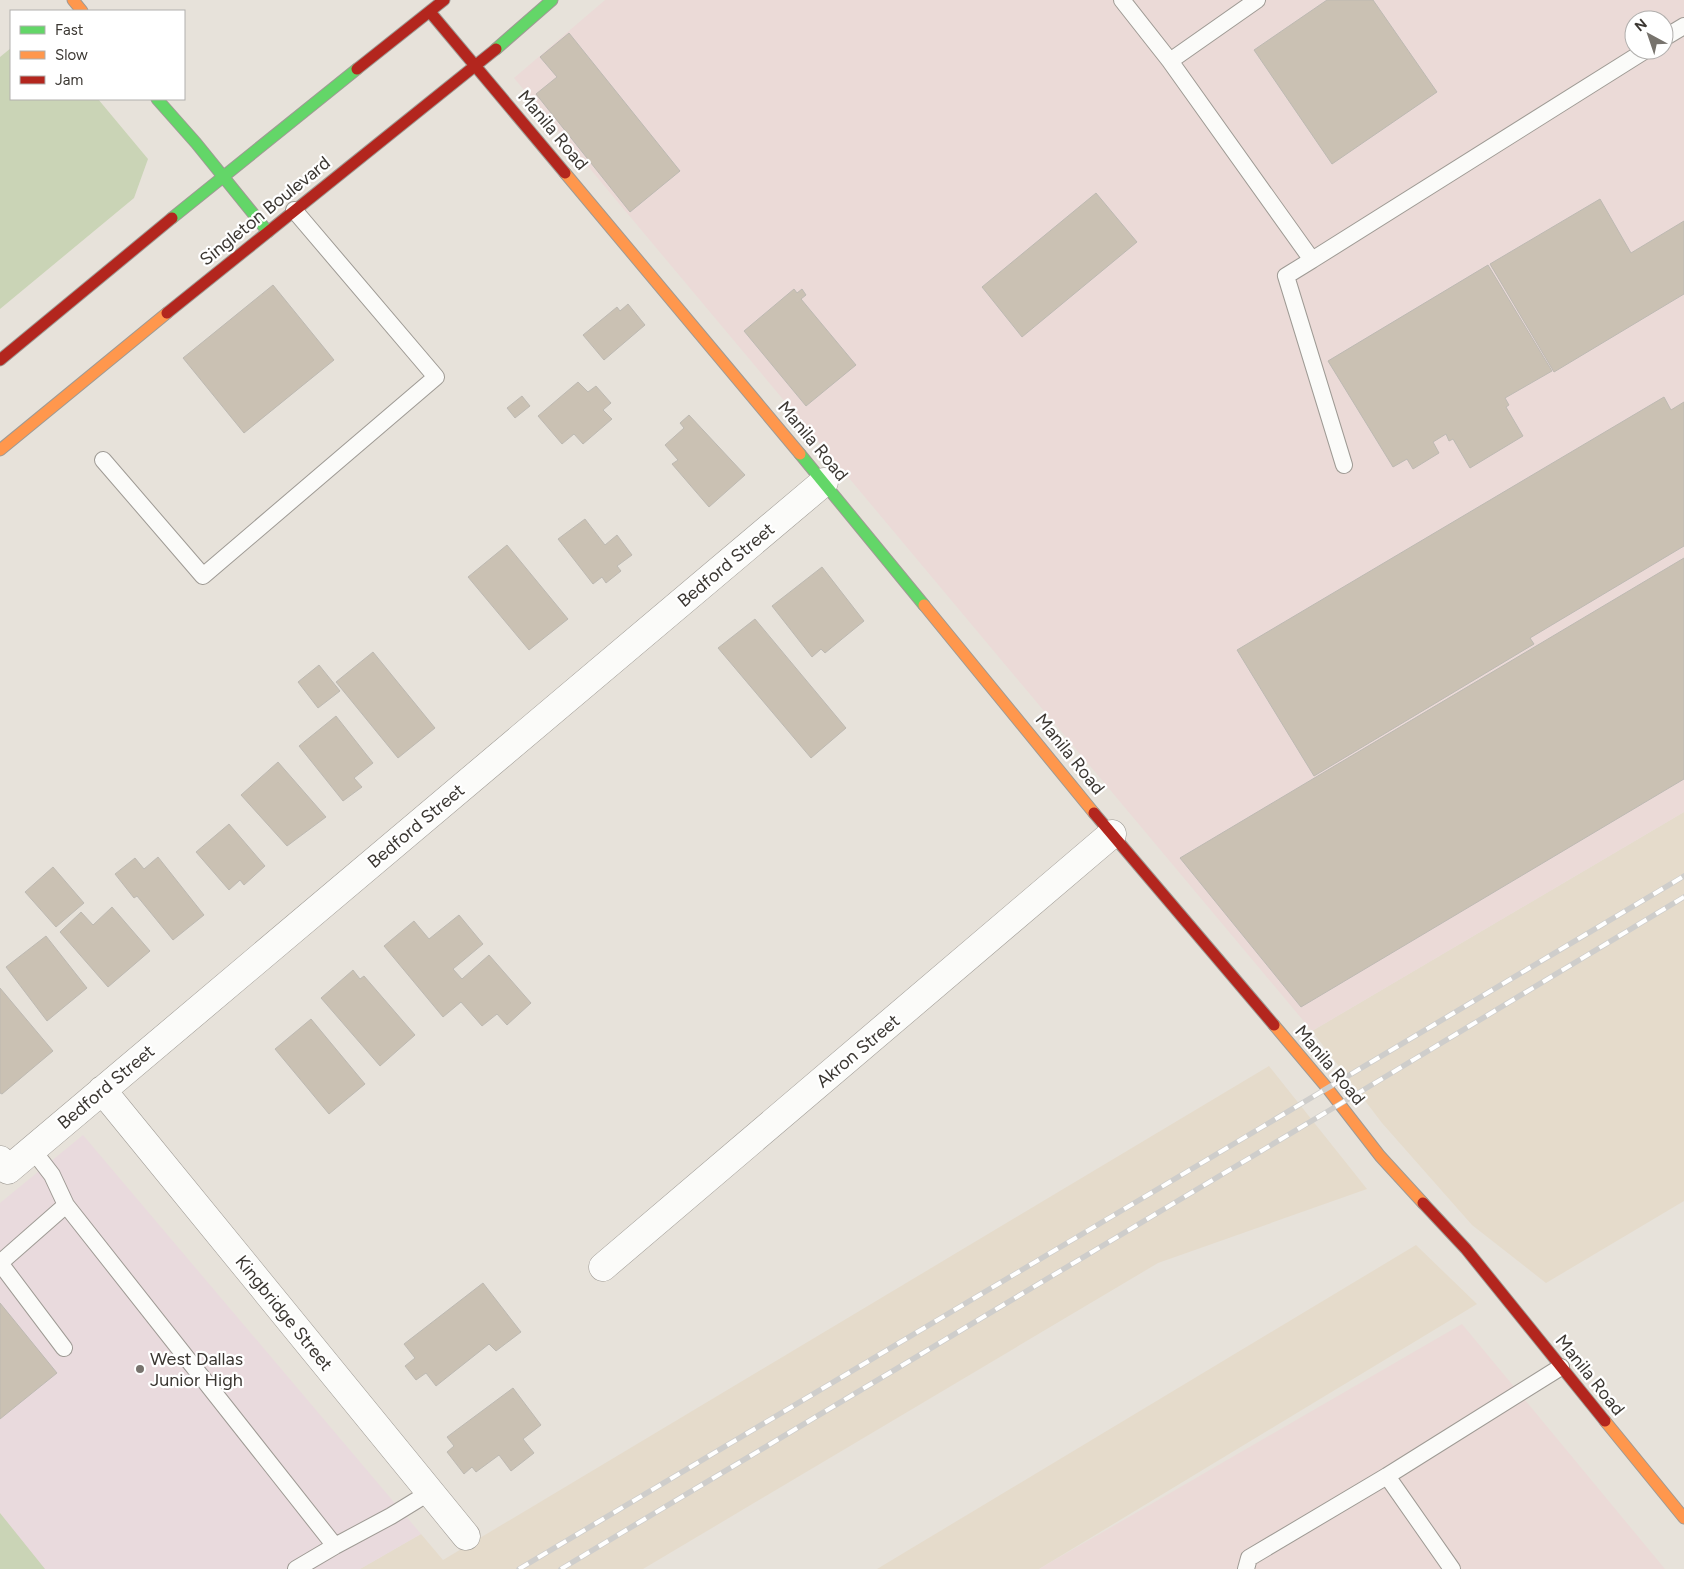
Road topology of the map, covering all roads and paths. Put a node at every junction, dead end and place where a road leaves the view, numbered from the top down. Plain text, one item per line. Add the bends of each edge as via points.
1 (73, 0) edge
2 (444, 0) edge
3 (552, 0) edge
4 (1122, 0) edge
5 (1256, 0) edge
6 (81, 10) edge
7 (430, 12) junction
8 (1630, 60) edge
9 (1170, 61) junction
10 (476, 66) junction
11 (158, 100) edge
12 (223, 176) junction
13 (294, 210) junction
14 (268, 232) junction
15 (1312, 260) junction
16 (0, 360) edge
17 (0, 450) edge
18 (103, 460) dead end
19 (1344, 464) dead end
20 (824, 482) junction
21 (1112, 834) junction
22 (102, 1090) junction
23 (32, 1150) junction
24 (4, 1165) edge
25 (66, 1205) junction
26 (603, 1267) dead end
27 (64, 1348) dead end
28 (1562, 1367) junction
29 (1387, 1476) junction
30 (430, 1492) junction
31 (1684, 1518) edge
32 (466, 1536) dead end
33 (335, 1546) junction
34 (296, 1569) edge
35 (1246, 1569) edge
36 (1452, 1569) edge

1 - 6 street
2 - 7 street
3 - 10 street, Singleton Boulevard
4 - 9 lane
5 - 9 lane
7 - 10 street, Manila Road
7 - 12 street
8 - 15 lane
9 - 15 lane
10 - 13 street, Singleton Boulevard
10 - 20 street, Manila Road
11 - 12 street
12 - 14 street
12 - 16 street
13 - 14 street, Singleton Boulevard
13 - 18 lane via 436,377 203,576
14 - 17 street, Singleton Boulevard
15 - 19 lane via 1286,276
20 - 21 street, Manila Road
20 - 22 street, Bedford Street
21 - 26 street, Akron Street
21 - 28 street, Manila Road via 1328,1089 1380,1156 1466,1249
22 - 23 street, Bedford Street
22 - 30 street, Kingbridge Street
23 - 24 street, Bedford Street
23 - 25 lane via 52,1175
25 - 27 lane via 0,1262
25 - 33 lane
28 - 29 lane
28 - 31 street, Manila Road
29 - 35 lane via 1249,1558
29 - 36 lane
30 - 32 street, Kingbridge Street
30 - 33 lane
33 - 34 lane

